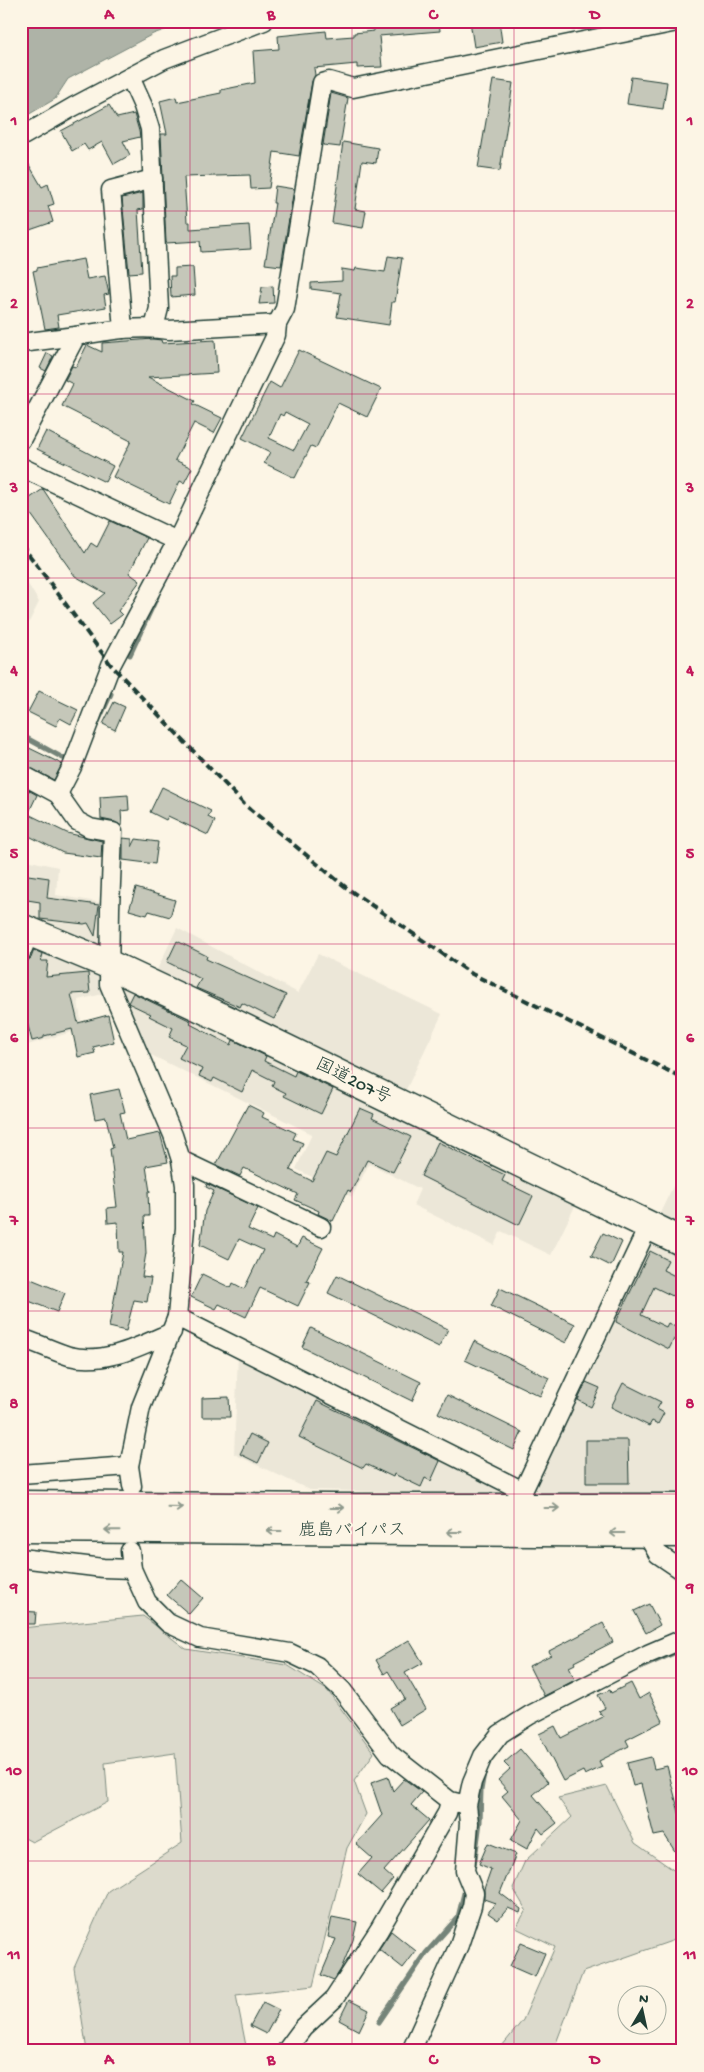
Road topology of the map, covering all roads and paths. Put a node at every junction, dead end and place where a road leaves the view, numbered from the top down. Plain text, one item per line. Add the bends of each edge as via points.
1 (264, 21) edge
2 (682, 21) edge
3 (130, 77) junction
4 (21, 137) edge
5 (153, 179) junction
6 (154, 328) junction
7 (123, 329) junction
8 (277, 329) junction
9 (76, 336) junction
10 (21, 343) edge
11 (21, 440) edge
12 (21, 467) edge
13 (176, 541) junction
14 (21, 774) edge
15 (58, 794) junction
16 (24, 938) edge
17 (110, 965) junction
18 (181, 1160) junction
19 (649, 1225) junction
20 (321, 1227) dead end
21 (683, 1242) edge
22 (175, 1325) junction
23 (21, 1338) edge
24 (129, 1466) junction
25 (21, 1474) edge
26 (132, 1486) dead end
27 (21, 1505) edge
28 (683, 1508) edge
29 (520, 1510) junction
30 (21, 1528) edge
31 (646, 1533) junction
32 (683, 1533) edge
33 (130, 1551) dead end
34 (21, 1558) edge
35 (132, 1569) junction
36 (683, 1571) edge
37 (683, 1638) edge
38 (458, 1803) junction
39 (286, 2051) edge
40 (411, 2051) edge

1 - 3 street via 164,60
2 - 8 street via 353,88 325,82 285,309
3 - 4 street
3 - 5 street via 150,129
5 - 6 street via 159,308
5 - 7 street via 111,190
6 - 7 street
6 - 8 street
7 - 9 street
8 - 13 street
9 - 10 street
9 - 11 street
12 - 13 street
13 - 15 street via 111,665 72,767
14 - 15 street
15 - 17 street via 77,820 90,828 114,832
16 - 17 highway, 国道207号
17 - 18 street via 109,984
17 - 19 highway, 国道207号
18 - 20 street
18 - 22 street via 185,1185 185,1228
19 - 21 highway, 国道207号
19 - 29 street
22 - 23 street via 126,1352 95,1359 69,1356
22 - 24 street via 141,1407
22 - 29 street
24 - 25 street
24 - 26 street
27 -> 29 highway, 鹿島バイパス
29 -> 28 highway, 鹿島バイパス
29 -> 30 highway, 鹿島バイパス
31 -> 29 highway, 鹿島バイパス
31 - 32 highway, 鹿島バイパス
31 - 36 street via 658,1554
33 - 35 street
34 - 35 street
35 - 38 street via 147,1602 168,1623 200,1638 290,1653 318,1666 342,1690 390,1754
37 - 38 street via 538,1711 500,1734 483,1756
38 - 39 street via 447,1813 339,1992 303,2028
38 - 40 street via 469,1822 468,1878 474,1893 472,1906 459,1945

